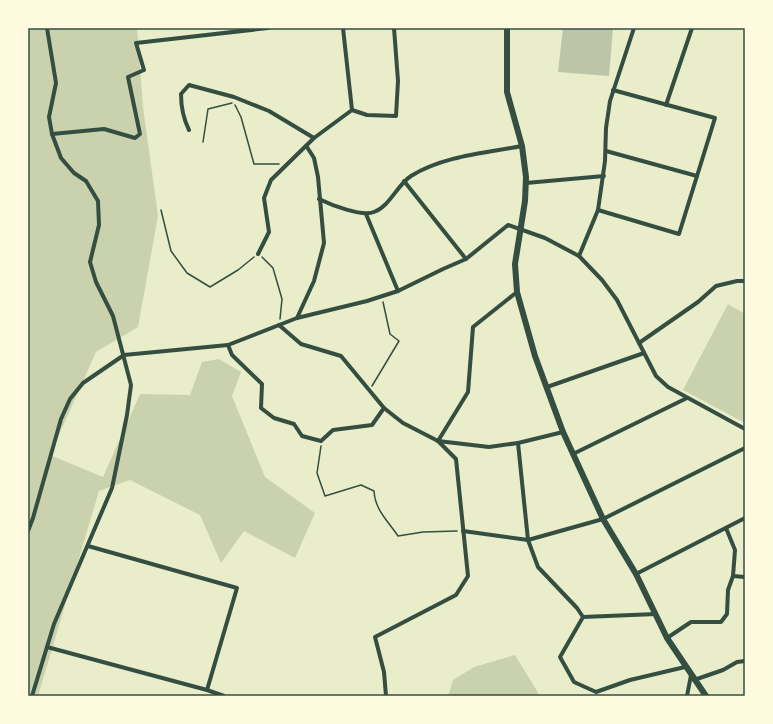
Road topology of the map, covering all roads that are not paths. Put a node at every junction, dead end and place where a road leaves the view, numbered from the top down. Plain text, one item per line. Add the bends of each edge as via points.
1 (47, 28) edge
2 (268, 28) edge
3 (344, 28) edge
4 (394, 28) edge
5 (507, 28) edge
6 (634, 28) edge
7 (692, 28) edge
8 (613, 90) junction
9 (666, 105) junction
10 (352, 110) junction
11 (189, 130) dead end
12 (52, 134) junction
13 (314, 138) junction
14 (522, 146) junction
15 (307, 147) junction
16 (606, 151) junction
17 (604, 176) junction
18 (697, 176) junction
19 (404, 181) junction
20 (526, 183) junction
21 (319, 200) junction
22 (598, 210) junction
23 (366, 214) junction
24 (520, 228) junction
25 (258, 254) road end
26 (579, 256) junction
27 (466, 259) junction
28 (745, 281) edge
29 (398, 291) junction
30 (517, 292) junction
31 (297, 318) junction
32 (279, 325) junction
33 (639, 343) junction
34 (228, 345) junction
35 (644, 353) junction
36 (124, 355) junction
37 (547, 387) junction
38 (687, 398) junction
39 (384, 408) junction
40 (740, 426) junction
41 (745, 429) edge
42 (563, 432) junction
43 (745, 434) edge
44 (438, 441) junction
45 (518, 443) junction
46 (745, 448) edge
47 (573, 454) junction
48 (745, 518) edge
49 (603, 519) junction
50 (726, 528) junction
51 (28, 531) edge
52 (463, 531) junction
53 (528, 540) junction
54 (88, 546) junction
55 (636, 574) junction
56 (733, 576) junction
57 (745, 577) edge
58 (656, 614) junction
59 (583, 617) junction
60 (667, 638) junction
61 (47, 647) junction
62 (745, 661) edge
63 (686, 667) junction
64 (692, 678) junction
65 (207, 690) junction
66 (597, 694) edge
67 (32, 696) edge
68 (224, 696) edge
69 (386, 696) edge
70 (687, 696) edge
71 (706, 696) edge

1 - 12 street via 56,83 49,117
2 - 12 street via 136,43 144,70 128,77 140,134 135,138 104,129
3 - 10 street
4 - 10 street via 398,82 396,116 367,115
5 - 14 street via 508,92
6 - 8 street
7 - 9 street
8 - 9 street
8 - 16 street via 606,128
9 - 18 street via 715,118
10 - 13 street
11 - 13 street via 181,108 181,94 189,86 234,97 269,112
12 - 36 street via 61,158 74,173 86,181 98,201 99,225 90,262 96,282 113,316
13 - 15 street
14 - 19 street via 441,162 426,167
14 - 20 street
15 - 21 street via 314,158
15 - 25 street via 271,180 264,198 269,232
16 - 17 street
16 - 18 street
17 - 20 street
17 - 22 street
18 - 22 street via 679,234
19 - 23 street via 386,204 375,212
19 - 27 street
20 - 24 street
21 - 23 street
21 - 31 street via 324,243 314,280
22 - 26 street
23 - 29 street
24 - 26 street
24 - 27 street via 508,225
24 - 30 street via 515,264
26 - 33 street via 617,300
27 - 29 street
28 - 33 street via 716,286 698,302
29 - 31 street
30 - 37 street via 535,356
30 - 44 street via 473,327 468,392
31 - 32 street
32 - 34 street
32 - 39 street via 301,344 341,356
33 - 35 street
34 - 36 street
34 - 39 street via 232,355 262,384 261,408 274,418 294,424 302,436 321,440 334,430 372,425
35 - 37 street
35 - 38 street via 656,376 668,387
36 - 51 street via 83,383 70,399 61,419 34,518
36 - 54 street via 131,385 127,415 112,488
37 - 42 street
38 - 40 street
38 - 47 street
39 - 44 street via 403,423
40 - 41 street
40 - 43 street
42 - 45 street
42 - 47 street
44 - 45 street via 489,447
44 - 52 street via 456,459
45 - 53 street
46 - 49 street
47 - 49 street
48 - 50 street
49 - 53 street
49 - 55 street
50 - 55 street
50 - 56 street via 735,550
52 - 53 street
52 - 69 street via 468,576 456,595 376,637 384,672
53 - 59 street via 538,567
54 - 61 street
54 - 65 street via 237,588
55 - 58 street
56 - 57 street
56 - 60 street via 728,590 727,614 721,622 691,622
58 - 59 street
58 - 60 street
59 - 66 street via 560,656 574,682
60 - 63 street
61 - 65 street
61 - 67 street
62 - 64 street via 737,662 724,670
63 - 64 street
63 - 66 street via 630,680
64 - 70 street
64 - 71 street
65 - 68 street

